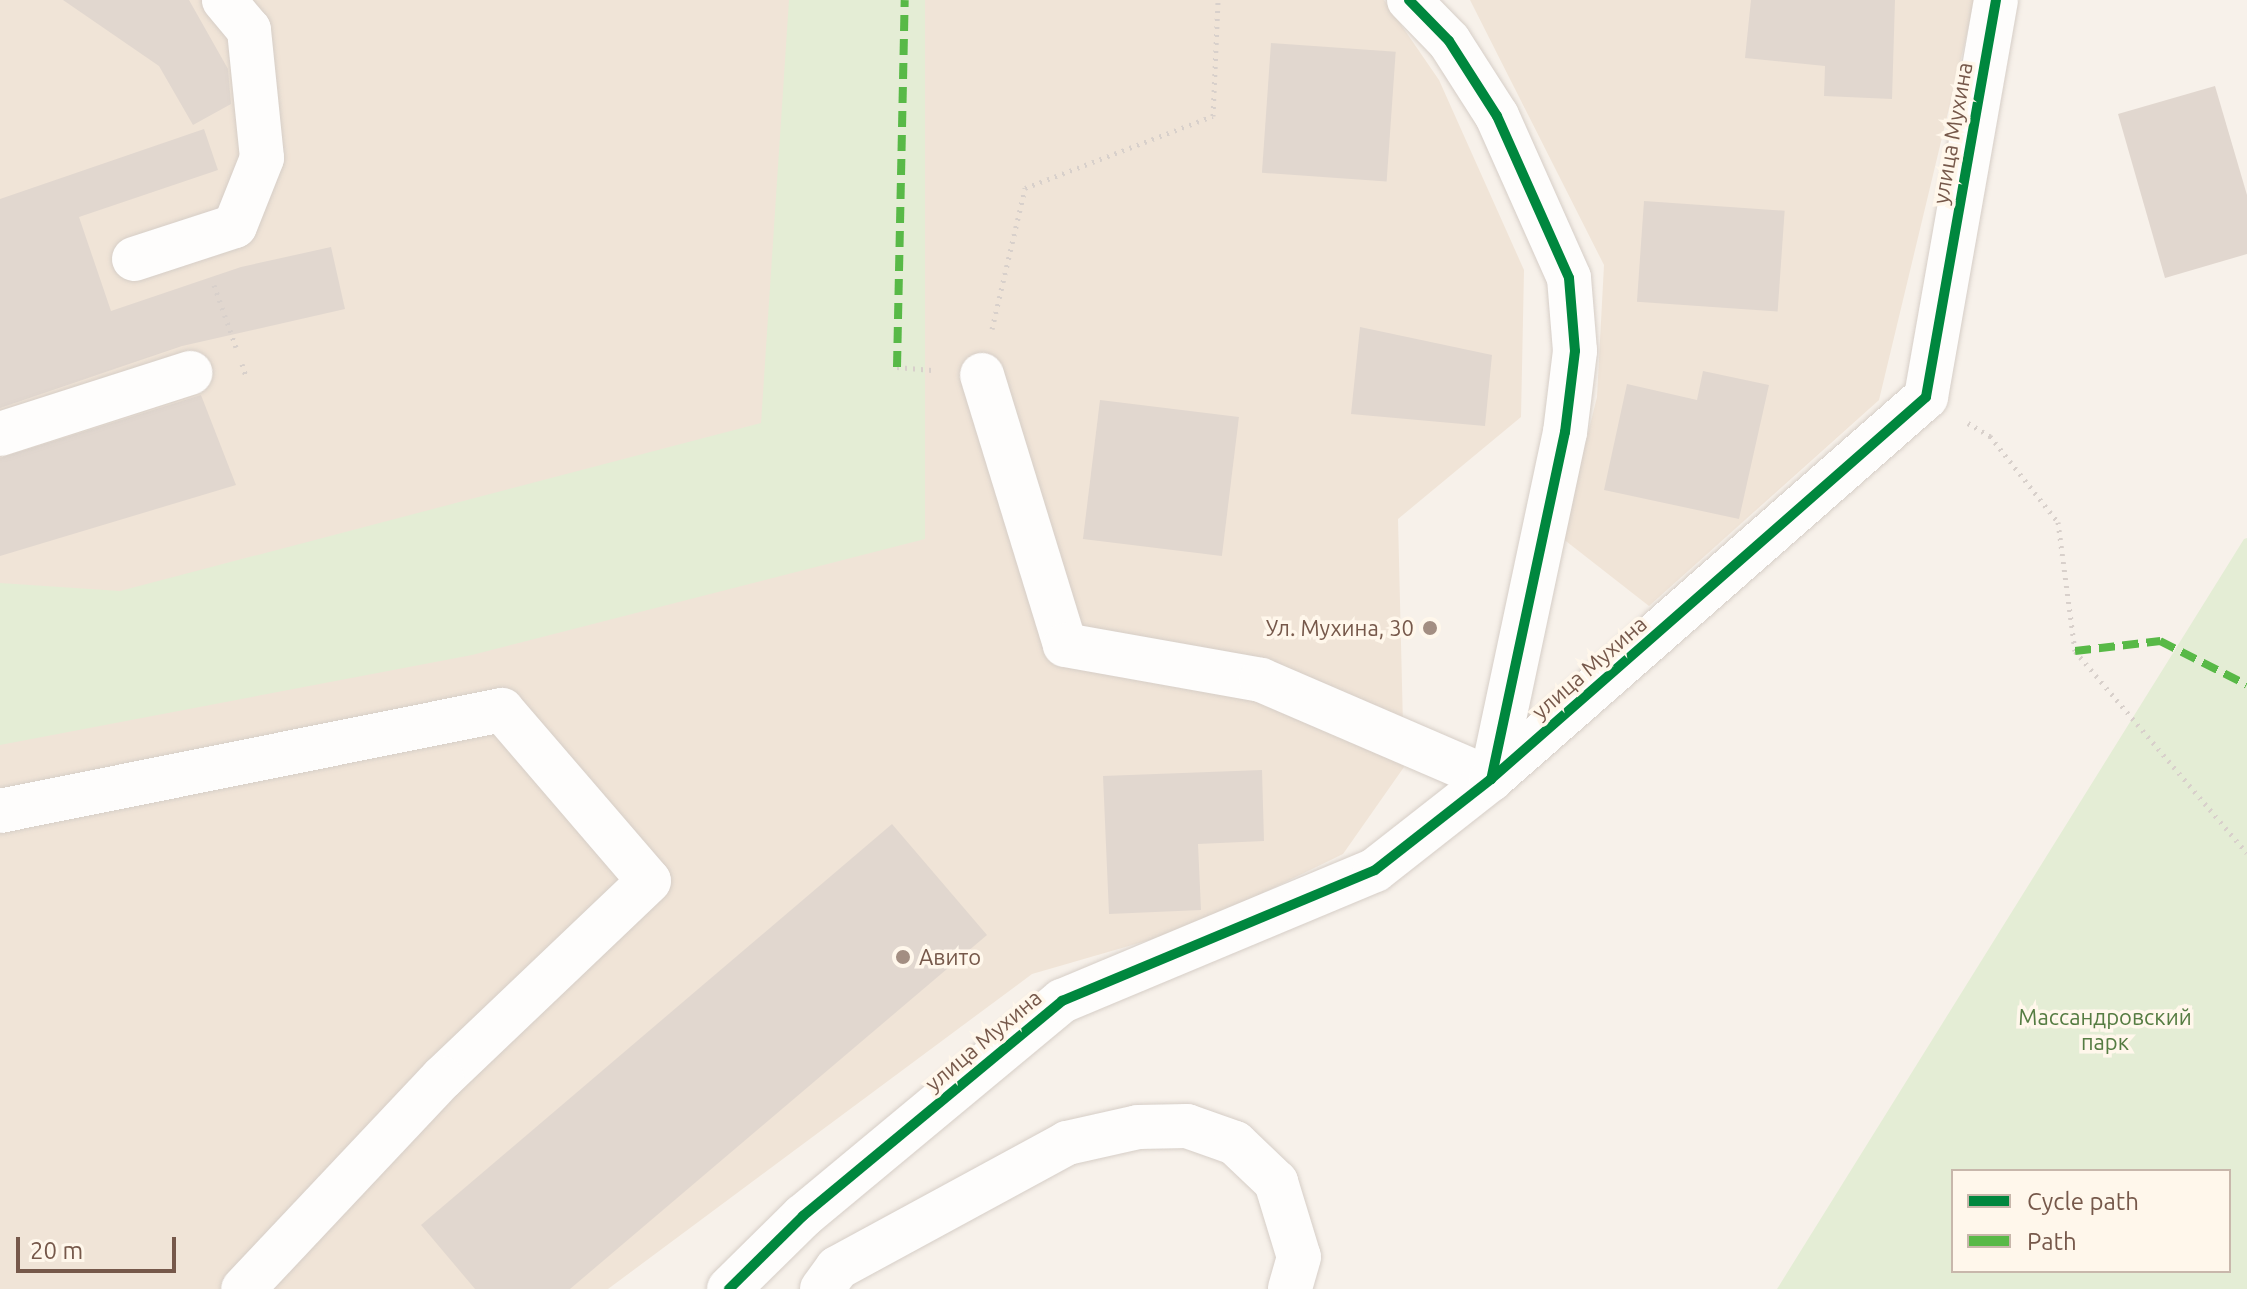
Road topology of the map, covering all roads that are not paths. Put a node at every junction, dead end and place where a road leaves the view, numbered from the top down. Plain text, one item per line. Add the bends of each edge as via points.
1 (224, 0) edge
2 (1409, 0) edge
3 (1996, 0) edge
4 (134, 259) dead end
5 (190, 373) dead end
6 (982, 375) road end
7 (0, 434) edge
8 (1491, 779) junction
9 (0, 811) edge
10 (803, 1216) junction
11 (830, 1278) edge
12 (243, 1289) edge
13 (729, 1289) edge
14 (1290, 1289) edge

1 - 4 street via 249,30 262,158 235,226
2 - 8 street via 1449,41 1497,116 1569,278 1575,351 1565,432
3 - 8 street, улица Мухина via 1926,397
5 - 7 street
6 - 8 street via 1065,645 1261,680
8 - 10 street, улица Мухина via 1375,870 1062,1001
9 - 12 street via 502,710 649,881 442,1078
10 - 11 street
10 - 13 street, улица Мухина
11 - 14 street via 1067,1143 1138,1127 1187,1126 1235,1143 1276,1182 1299,1257

